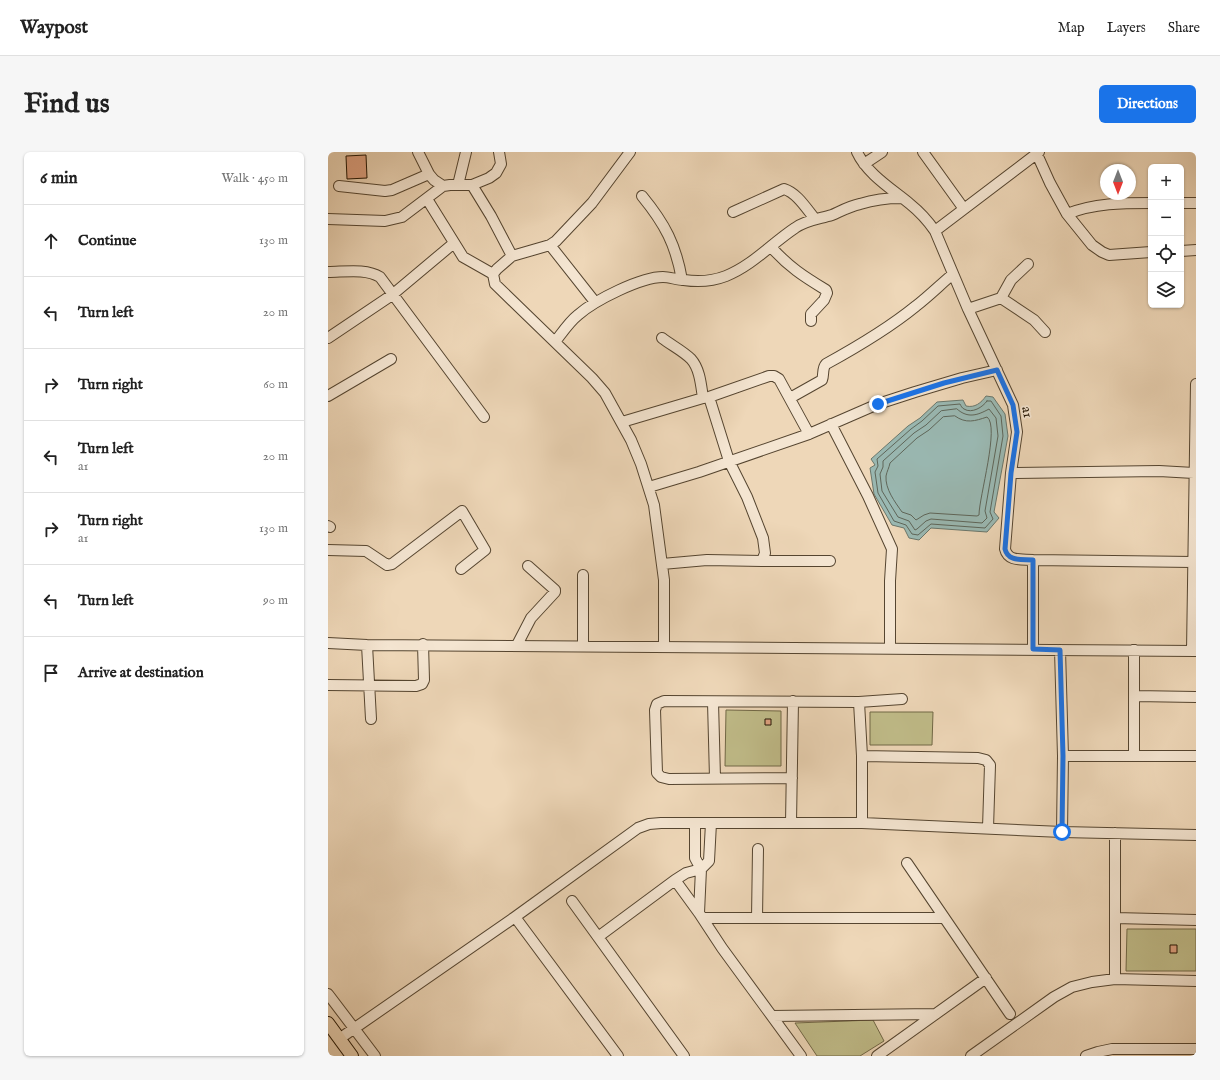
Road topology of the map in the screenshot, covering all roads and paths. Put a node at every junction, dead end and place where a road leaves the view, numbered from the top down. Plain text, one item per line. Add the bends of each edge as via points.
1 (418, 152) edge
2 (466, 152) edge
3 (499, 152) edge
4 (630, 152) edge
5 (857, 152) edge
6 (882, 152) edge
7 (923, 152) edge
8 (1037, 152) edge
9 (864, 164) junction
10 (429, 174) junction
11 (458, 184) junction
12 (472, 185) junction
13 (339, 186) dead end
14 (443, 186) junction
15 (642, 196) dead end
16 (427, 198) junction
17 (902, 198) junction
18 (1148, 203) edge
19 (1184, 203) edge
20 (1196, 203) edge
21 (964, 209) junction
22 (733, 212) dead end
23 (1067, 214) junction
24 (328, 219) edge
25 (815, 219) junction
26 (935, 231) junction
27 (454, 243) junction
28 (550, 245) junction
29 (771, 246) junction
30 (1196, 250) edge
31 (1184, 251) edge
32 (1148, 252) edge
33 (512, 256) junction
34 (1028, 264) dead end
35 (328, 272) edge
36 (493, 274) junction
37 (953, 274) junction
38 (682, 280) junction
39 (392, 295) junction
40 (1001, 298) junction
41 (595, 302) junction
42 (968, 309) junction
43 (811, 321) dead end
44 (1045, 332) dead end
45 (328, 338) edge
46 (662, 338) dead end
47 (555, 342) junction
48 (392, 359) dead end
49 (997, 370) junction
50 (1196, 384) edge
51 (328, 396) edge
52 (706, 397) junction
53 (790, 398) junction
54 (1196, 414) edge
55 (484, 417) dead end
56 (622, 422) junction
57 (831, 424) junction
58 (809, 434) junction
59 (729, 461) junction
60 (1011, 473) junction
61 (1194, 473) junction
62 (649, 487) junction
63 (328, 550) edge
64 (1033, 560) junction
65 (762, 561) junction
66 (830, 561) dead end
67 (1193, 562) junction
68 (662, 564) junction
69 (528, 566) dead end
70 (462, 569) dead end
71 (583, 575) dead end
72 (328, 643) edge
73 (367, 644) junction
74 (423, 644) junction
75 (517, 645) junction
76 (583, 645) junction
77 (664, 646) junction
78 (890, 648) junction
79 (1033, 649) junction
80 (1060, 650) junction
81 (1134, 650) junction
82 (1194, 651) edge
83 (328, 685) edge
84 (369, 685) junction
85 (1135, 696) junction
86 (1196, 697) edge
87 (902, 698) dead end
88 (793, 701) junction
89 (713, 702) junction
90 (859, 702) junction
91 (371, 719) dead end
92 (862, 756) junction
93 (1063, 756) junction
94 (1134, 756) junction
95 (1196, 756) edge
96 (715, 778) junction
97 (792, 778) junction
98 (695, 823) junction
99 (711, 823) junction
100 (791, 823) junction
101 (862, 823) junction
102 (988, 828) junction
103 (1062, 832) junction
104 (1116, 834) junction
105 (1196, 834) edge
106 (758, 849) dead end
107 (907, 863) dead end
108 (702, 869) junction
109 (674, 880) junction
110 (572, 901) dead end
111 (701, 915) junction
112 (515, 917) junction
113 (757, 918) junction
114 (944, 918) junction
115 (1115, 918) junction
116 (1196, 920) edge
117 (598, 938) junction
118 (986, 978) junction
119 (1115, 979) junction
120 (1196, 981) edge
121 (328, 994) edge
122 (935, 1014) junction
123 (1010, 1014) dead end
124 (772, 1016) junction
125 (328, 1023) edge
126 (354, 1029) junction
127 (339, 1039) junction
128 (1196, 1049) edge
129 (987, 1052) edge
130 (1160, 1053) edge
131 (352, 1056) edge
132 (374, 1056) edge
133 (618, 1056) edge
134 (684, 1056) edge
135 (801, 1056) edge
136 (877, 1056) edge
137 (971, 1056) edge
138 (1086, 1056) edge

1 - 10 street
2 - 11 street
3 - 12 street via 501,164 496,173
4 - 28 street via 587,209
5 - 9 street, a1
6 - 9 street
7 - 21 street
8 - 21 street
8 - 23 street
9 - 17 street, a1
10 - 13 street via 385,191
10 - 14 street
11 - 12 street
11 - 14 street
12 - 33 street
14 - 16 street
15 - 38 street via 671,239
16 - 24 street via 402,217 393,220
16 - 27 street
17 - 25 street via 860,203
17 - 26 street, a1 via 927,219
18 - 23 street via 1096,205
19 - 20 street
21 - 26 street
22 - 25 street via 784,189 794,194
23 - 32 street via 1092,245 1108,255
25 - 29 street via 796,227
26 - 37 street, a1
27 - 36 street via 463,257
27 - 39 street
28 - 33 street
28 - 41 street
29 - 38 street via 752,262 724,277
29 - 43 street via 796,271 826,290 824,300 811,314
30 - 31 street
33 - 36 street
34 - 40 street via 1011,280
35 - 39 street via 375,274
36 - 47 street via 496,284
37 - 42 street, a1
37 - 53 street via 895,321 826,364 822,380
38 - 41 street via 670,277 650,279
39 - 45 street
39 - 55 street
40 - 42 street
40 - 44 street via 1034,320
41 - 47 street via 572,320
42 - 49 street, a1
46 - 52 street via 694,363
47 - 56 street via 605,392
48 - 51 street
49 - 57 street via 878,404
49 - 60 street, a1 via 1013,405 1016,419 1017,432
50 - 54 street
52 - 53 street via 774,376 779,378
52 - 56 street
52 - 59 street
53 - 58 street
54 - 61 street
56 - 62 street
57 - 58 street
57 - 78 street via 892,549
58 - 59 street
59 - 62 street
59 - 65 street via 742,485 763,538 765,553
60 - 61 street
60 - 64 street, a1 via 1006,554 1015,559
61 - 67 street
62 - 68 street
63 - 70 street via 366,551 387,565 392,564 462,511 485,550
64 - 67 street, a1
64 - 79 street
65 - 66 street
65 - 68 street via 707,560
67 - 82 street
68 - 77 street via 665,596
69 - 75 street via 555,592 531,618
71 - 76 street
72 - 73 street
73 - 74 street
73 - 84 street
74 - 75 street
74 - 84 street via 422,684
75 - 76 street
76 - 77 street
77 - 78 street
78 - 79 street
79 - 80 street
80 - 81 street
80 - 93 street
81 - 82 street
81 - 85 street
83 - 84 street
84 - 91 street
85 - 86 street
85 - 94 street
87 - 90 street
88 - 89 street
88 - 90 street
88 - 97 street
89 - 96 street
89 - 96 street via 664,701 657,704 655,710 657,773 669,779
90 - 92 street
92 - 101 street
92 - 102 street via 986,760 990,765
93 - 94 street
93 - 103 street
94 - 95 street
96 - 97 street
97 - 100 street
98 - 99 street
98 - 108 street via 696,858
98 - 112 street via 660,823 638,828
99 - 100 street
99 - 108 street via 709,861
100 - 101 street
101 - 102 street
102 - 103 street
103 - 104 street
104 - 105 street
104 - 115 street
106 - 113 street
107 - 114 street
108 - 109 street
108 - 111 street
109 - 111 street
109 - 117 street
110 - 117 street
111 - 113 street
111 - 124 street
112 - 126 street
112 - 133 street
113 - 114 street
114 - 118 street
115 - 116 street
115 - 119 street
117 - 134 street
118 - 122 street
118 - 123 street
119 - 120 street
119 - 129 street via 1072,987 1054,997
121 - 126 street
122 - 124 street
122 - 136 street
124 - 135 street
125 - 127 main road
126 - 127 street
126 - 132 street
127 - 131 main road
128 - 130 street
129 - 137 street
130 - 138 street via 1112,1049

